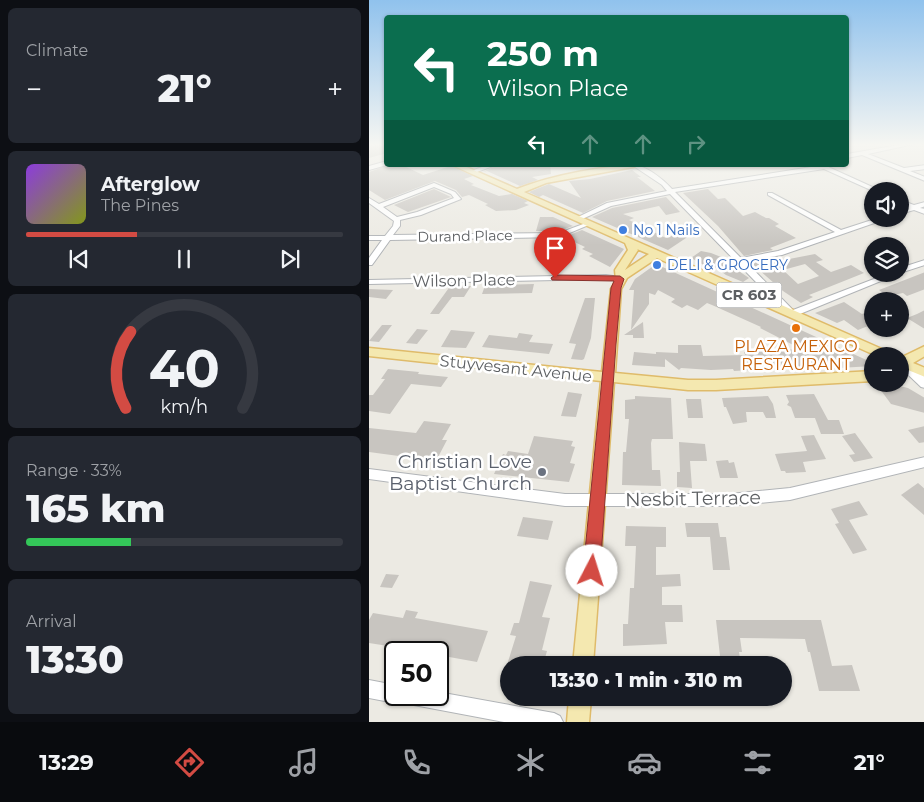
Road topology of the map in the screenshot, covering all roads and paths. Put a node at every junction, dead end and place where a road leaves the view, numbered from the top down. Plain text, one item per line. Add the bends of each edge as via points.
1 (485, 178) edge
2 (563, 178) edge
3 (653, 178) edge
4 (754, 178) edge
5 (847, 178) edge
6 (864, 185) edge
7 (517, 192) junction
8 (671, 192) junction
9 (770, 194) dead end
10 (369, 200) edge
11 (924, 204) edge
12 (379, 206) junction
13 (909, 206) edge
14 (914, 208) junction
15 (909, 209) edge
16 (924, 212) edge
17 (397, 219) junction
18 (578, 219) junction
19 (588, 224) junction
20 (864, 224) edge
21 (840, 232) junction
22 (369, 238) edge
23 (388, 238) junction
24 (628, 241) junction
25 (657, 254) junction
26 (740, 260) junction
27 (924, 262) edge
28 (369, 263) edge
29 (909, 268) edge
30 (620, 279) junction
31 (369, 282) edge
32 (874, 282) edge
33 (764, 285) junction
34 (756, 298) junction
35 (792, 314) junction
36 (867, 347) edge
37 (924, 350) edge
38 (369, 352) edge
39 (909, 358) edge
40 (909, 366) edge
41 (909, 370) edge
42 (924, 373) edge
43 (608, 377) junction
44 (864, 377) edge
45 (924, 384) edge
46 (924, 462) edge
47 (369, 474) edge
48 (598, 500) junction
49 (584, 656) edge
50 (369, 689) edge
51 (384, 692) edge
52 (449, 703) edge
53 (579, 706) edge
54 (554, 722) edge
55 (578, 722) edge

1 - 7 main road, CR 603
2 - 7 main road via 544,181
3 - 8 street
4 - 8 street
5 - 6 street
7 - 18 main road, CR 603
8 - 18 street via 609,204
8 - 26 street
9 - 21 street
10 - 12 street
11 - 14 street
12 - 17 street
12 - 17 street via 434,185 459,199 427,212
13 - 14 street
14 - 15 street
14 - 16 street
17 - 23 street
18 - 19 main road, CR 603
19 - 23 street, Durand Place via 560,235
19 - 24 main road, CR 603
20 - 21 street
21 - 26 street via 779,253
22 - 23 street, Durand Place
23 - 28 street
24 - 25 main road, CR 603
24 - 30 main road via 633,250 621,267
25 - 30 main road
25 - 34 main road, CR 603
26 - 33 street
27 - 29 street
30 - 31 street, Wilson Place
30 - 43 main road via 616,288
32 - 35 street
33 - 34 street via 765,289
33 - 35 street
34 - 35 main road, CR 603
35 - 36 main road, CR 603
37 - 39 main road
38 - 43 main road, Stuyvesant Avenue
40 - 42 main road
41 - 45 street
43 - 44 main road, Stuyvesant Avenue via 697,386
43 - 48 main road
46 - 48 street, Nesbit Terrace via 774,496 730,500
47 - 48 street, Nesbit Terrace via 557,499
48 - 49 main road
50 - 51 street
52 - 54 street
53 - 55 main road

